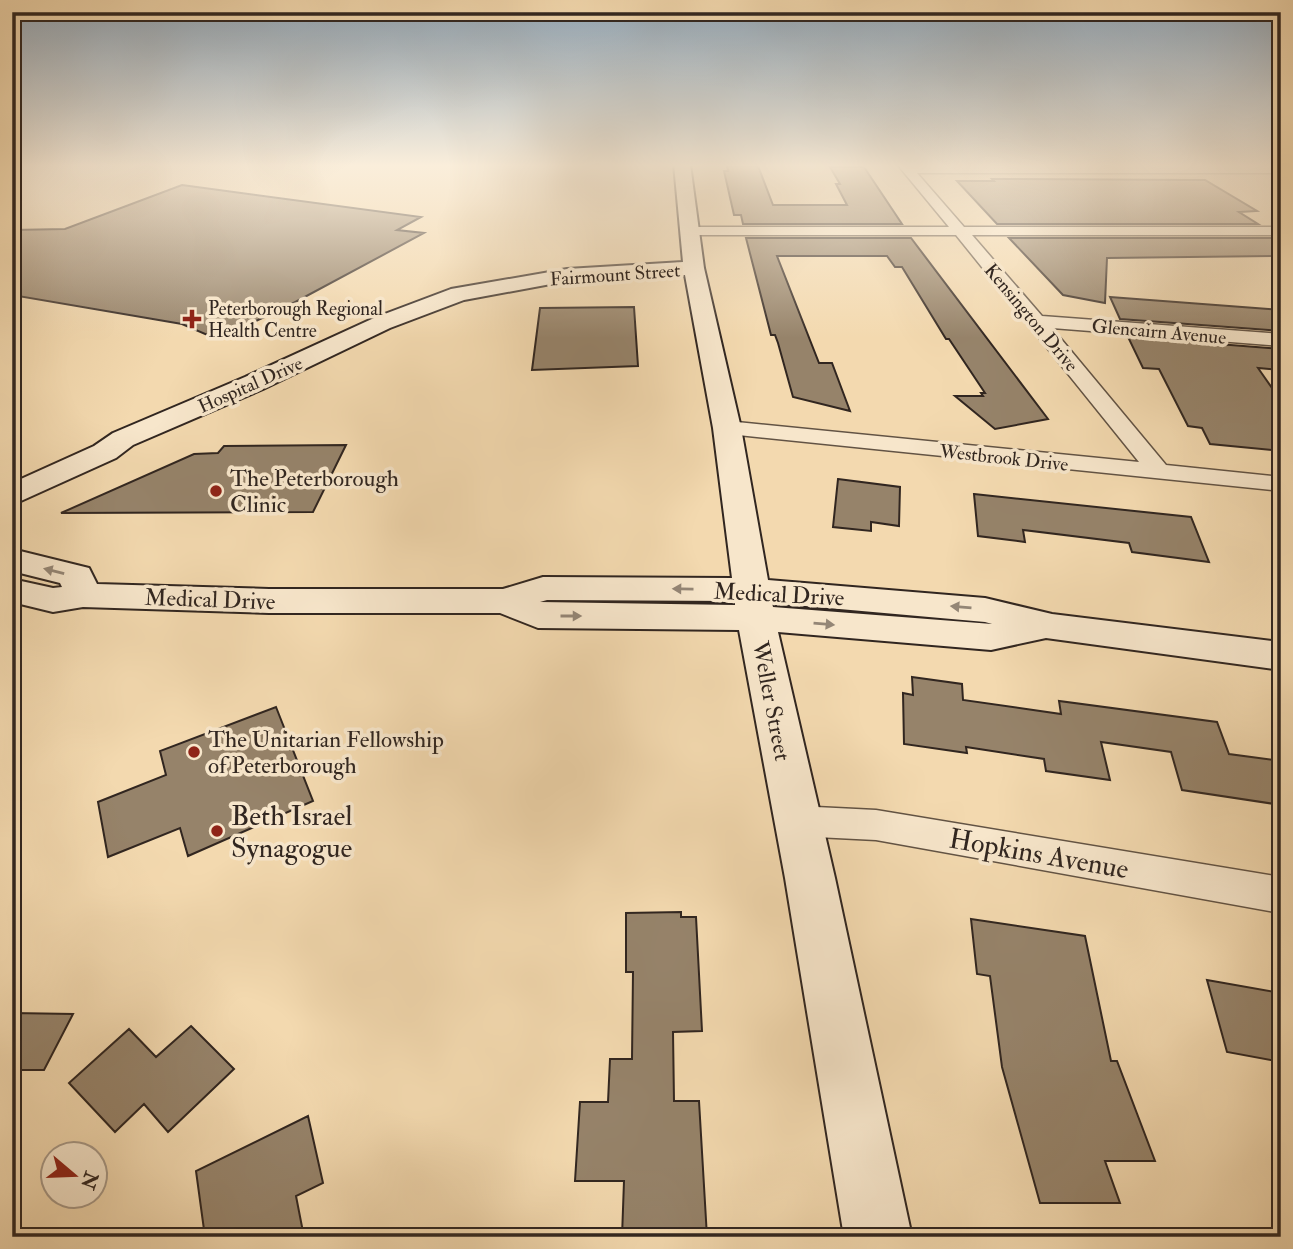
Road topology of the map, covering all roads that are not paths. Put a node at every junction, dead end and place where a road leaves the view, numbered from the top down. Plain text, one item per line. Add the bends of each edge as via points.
1 (691, 222) edge
2 (951, 222) edge
3 (692, 231) junction
4 (958, 231) junction
5 (1281, 231) edge
6 (694, 268) junction
7 (536, 280) joint
8 (1037, 321) junction
9 (1281, 340) edge
10 (727, 428) junction
11 (123, 439) junction
12 (1158, 472) junction
13 (12, 474) edge
14 (1281, 484) edge
15 (12, 495) edge
16 (12, 560) edge
17 (12, 590) edge
18 (83, 595) junction
19 (754, 604) junction
20 (1281, 656) edge
21 (796, 821) junction
22 (1281, 895) edge
23 (878, 1237) edge

1 - 3 street, Weller Street
2 - 4 street, Kensington Drive
3 - 4 street
3 - 6 street, Weller Street
4 - 5 street
4 - 8 street, Kensington Drive
6 - 7 street, Fairmount Street
6 - 10 street, Weller Street
7 - 11 street, Hospital Drive via 459,294 395,318
8 - 9 street, Glencairn Avenue
8 - 12 street, Kensington Drive
10 - 12 street, Westbrook Drive
10 - 19 street, Weller Street
11 - 13 street, Hospital Drive via 88,443
11 - 15 street, Hospital Drive
12 - 14 street, Westbrook Drive
18 -> 16 street via 76,576
17 - 18 street, Medical Drive via 53,600
18 - 19 street, Medical Drive via 506,601 538,616
19 - 20 street, Medical Drive via 991,638 1052,627
19 - 21 street, Weller Street
21 - 22 street, Hopkins Avenue via 876,825
21 - 23 street, Weller Street

